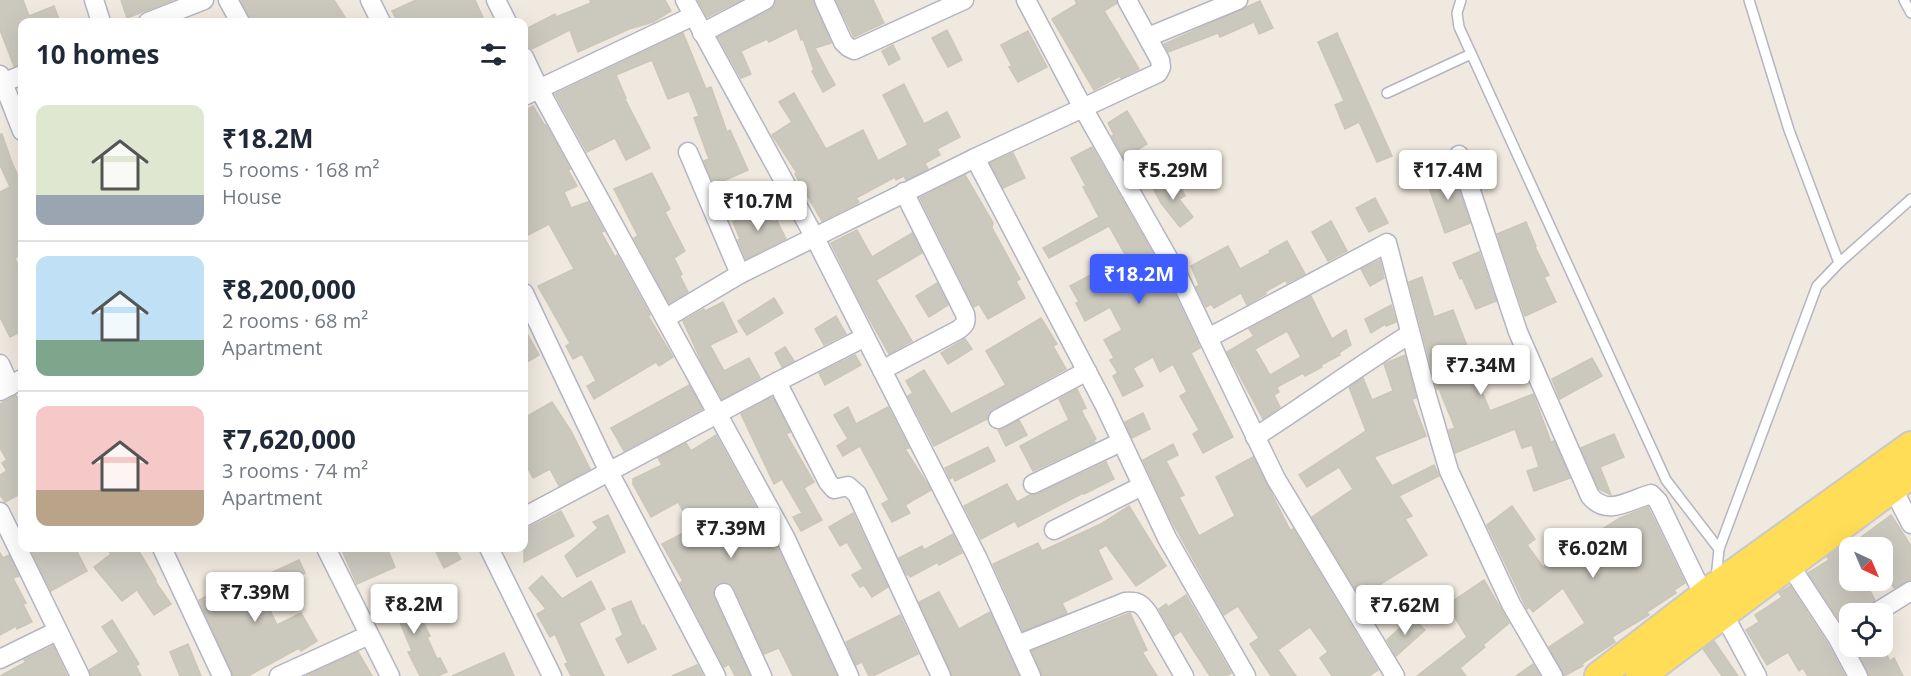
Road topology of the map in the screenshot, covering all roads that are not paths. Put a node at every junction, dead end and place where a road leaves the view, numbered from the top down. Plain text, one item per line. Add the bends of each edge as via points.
1 (94, 0) edge
2 (204, 0) edge
3 (228, 0) edge
4 (370, 0) edge
5 (496, 0) edge
6 (685, 0) edge
7 (765, 0) edge
8 (824, 0) edge
9 (964, 0) edge
10 (1026, 0) edge
11 (1127, 0) edge
12 (1239, 0) edge
13 (1461, 0) edge
14 (1749, 0) edge
15 (1904, 0) edge
16 (1911, 13) edge
17 (693, 16) junction
18 (100, 18) edge
19 (158, 18) edge
20 (238, 18) edge
21 (379, 18) edge
22 (505, 18) edge
23 (702, 33) junction
24 (1148, 37) junction
25 (1472, 54) junction
26 (18, 76) edge
27 (528, 77) edge
28 (1, 81) edge
29 (531, 92) edge
30 (1387, 93) dead end
31 (1083, 108) junction
32 (18, 121) edge
33 (688, 152) dead end
34 (1459, 155) dead end
35 (975, 158) junction
36 (904, 192) junction
37 (1911, 199) edge
38 (814, 236) junction
39 (1839, 264) junction
40 (740, 274) junction
41 (528, 301) edge
42 (666, 318) junction
43 (1410, 334) junction
44 (865, 338) junction
45 (1208, 338) junction
46 (0, 364) edge
47 (882, 370) junction
48 (1087, 371) junction
49 (777, 382) junction
50 (11, 385) edge
51 (719, 415) junction
52 (998, 419) dead end
53 (1255, 437) junction
54 (1121, 442) junction
55 (1911, 446) edge
56 (609, 472) junction
57 (1901, 481) edge
58 (1033, 484) dead end
59 (1142, 486) junction
60 (0, 512) edge
61 (528, 515) edge
62 (1911, 524) edge
63 (1054, 530) dead end
64 (12, 546) edge
65 (1719, 549) junction
66 (164, 552) edge
67 (328, 552) edge
68 (491, 552) edge
69 (1789, 564) junction
70 (1911, 591) edge
71 (724, 593) dead end
72 (1714, 599) junction
73 (1892, 603) edge
74 (1839, 628) edge
75 (57, 631) junction
76 (369, 635) junction
77 (1017, 645) junction
78 (1851, 657) edge
79 (0, 659) edge
80 (80, 676) edge
81 (222, 676) edge
82 (279, 676) edge
83 (390, 676) edge
84 (552, 676) edge
85 (716, 676) edge
86 (762, 676) edge
87 (849, 676) edge
88 (940, 676) edge
89 (1031, 676) edge
90 (1184, 676) edge
91 (1246, 676) edge
92 (1395, 676) edge
93 (1553, 676) edge
94 (1599, 676) edge
95 (1640, 676) edge
96 (1757, 676) edge
97 (1858, 676) edge

1 - 18 street
2 - 19 street
3 - 20 street
4 - 21 street
5 - 22 street
6 - 17 street
7 - 23 street
8 - 9 street via 843,42 854,50
10 - 31 street
11 - 24 street
12 - 24 street
13 - 25 lane via 1457,13 1459,27
14 - 39 lane via 1789,130
15 - 16 lane
17 - 23 street
17 - 29 street
23 - 38 street
24 - 31 street via 1160,60 1158,73
25 - 30 lane
25 - 65 lane via 1666,480
26 - 28 street
27 - 29 street
28 - 32 street
29 - 42 street
31 - 35 street
31 - 45 street via 1179,277
33 - 40 street
34 - 72 street via 1518,332 1590,496 1596,504 1606,507 1651,494
35 - 36 street
35 - 48 street
36 - 38 street
36 - 47 street via 966,321 958,330
37 - 39 lane
38 - 40 street
38 - 44 street
39 - 65 lane via 1817,286
40 - 42 street
41 - 56 street
42 - 51 street
43 - 45 street via 1387,243
43 - 53 street
43 - 93 street via 1449,471 1511,604
44 - 47 street
44 - 49 street
45 - 53 street
46 - 50 street
47 - 77 street
48 - 52 street
48 - 54 street
49 - 51 street
49 - 88 street via 828,482 834,489 848,486 856,494
51 - 56 street
51 - 87 street via 785,537
53 - 92 street via 1276,479
54 - 58 street
54 - 59 street
55 - 72 main road
56 - 61 street
56 - 85 street
57 - 62 street
57 - 69 main road
59 - 63 street
59 - 91 street via 1167,538
60 - 64 street
64 - 75 street
65 - 72 lane
66 - 81 street
67 - 76 street
68 - 84 street
69 - 72 main road
69 - 74 street
70 - 73 street
71 - 86 street
72 - 94 main road
72 - 95 main road
72 - 96 street
75 - 79 street
75 - 80 street
76 - 82 street
76 - 83 street
77 - 89 street
77 - 90 street via 1136,601 1148,613
78 - 97 street

